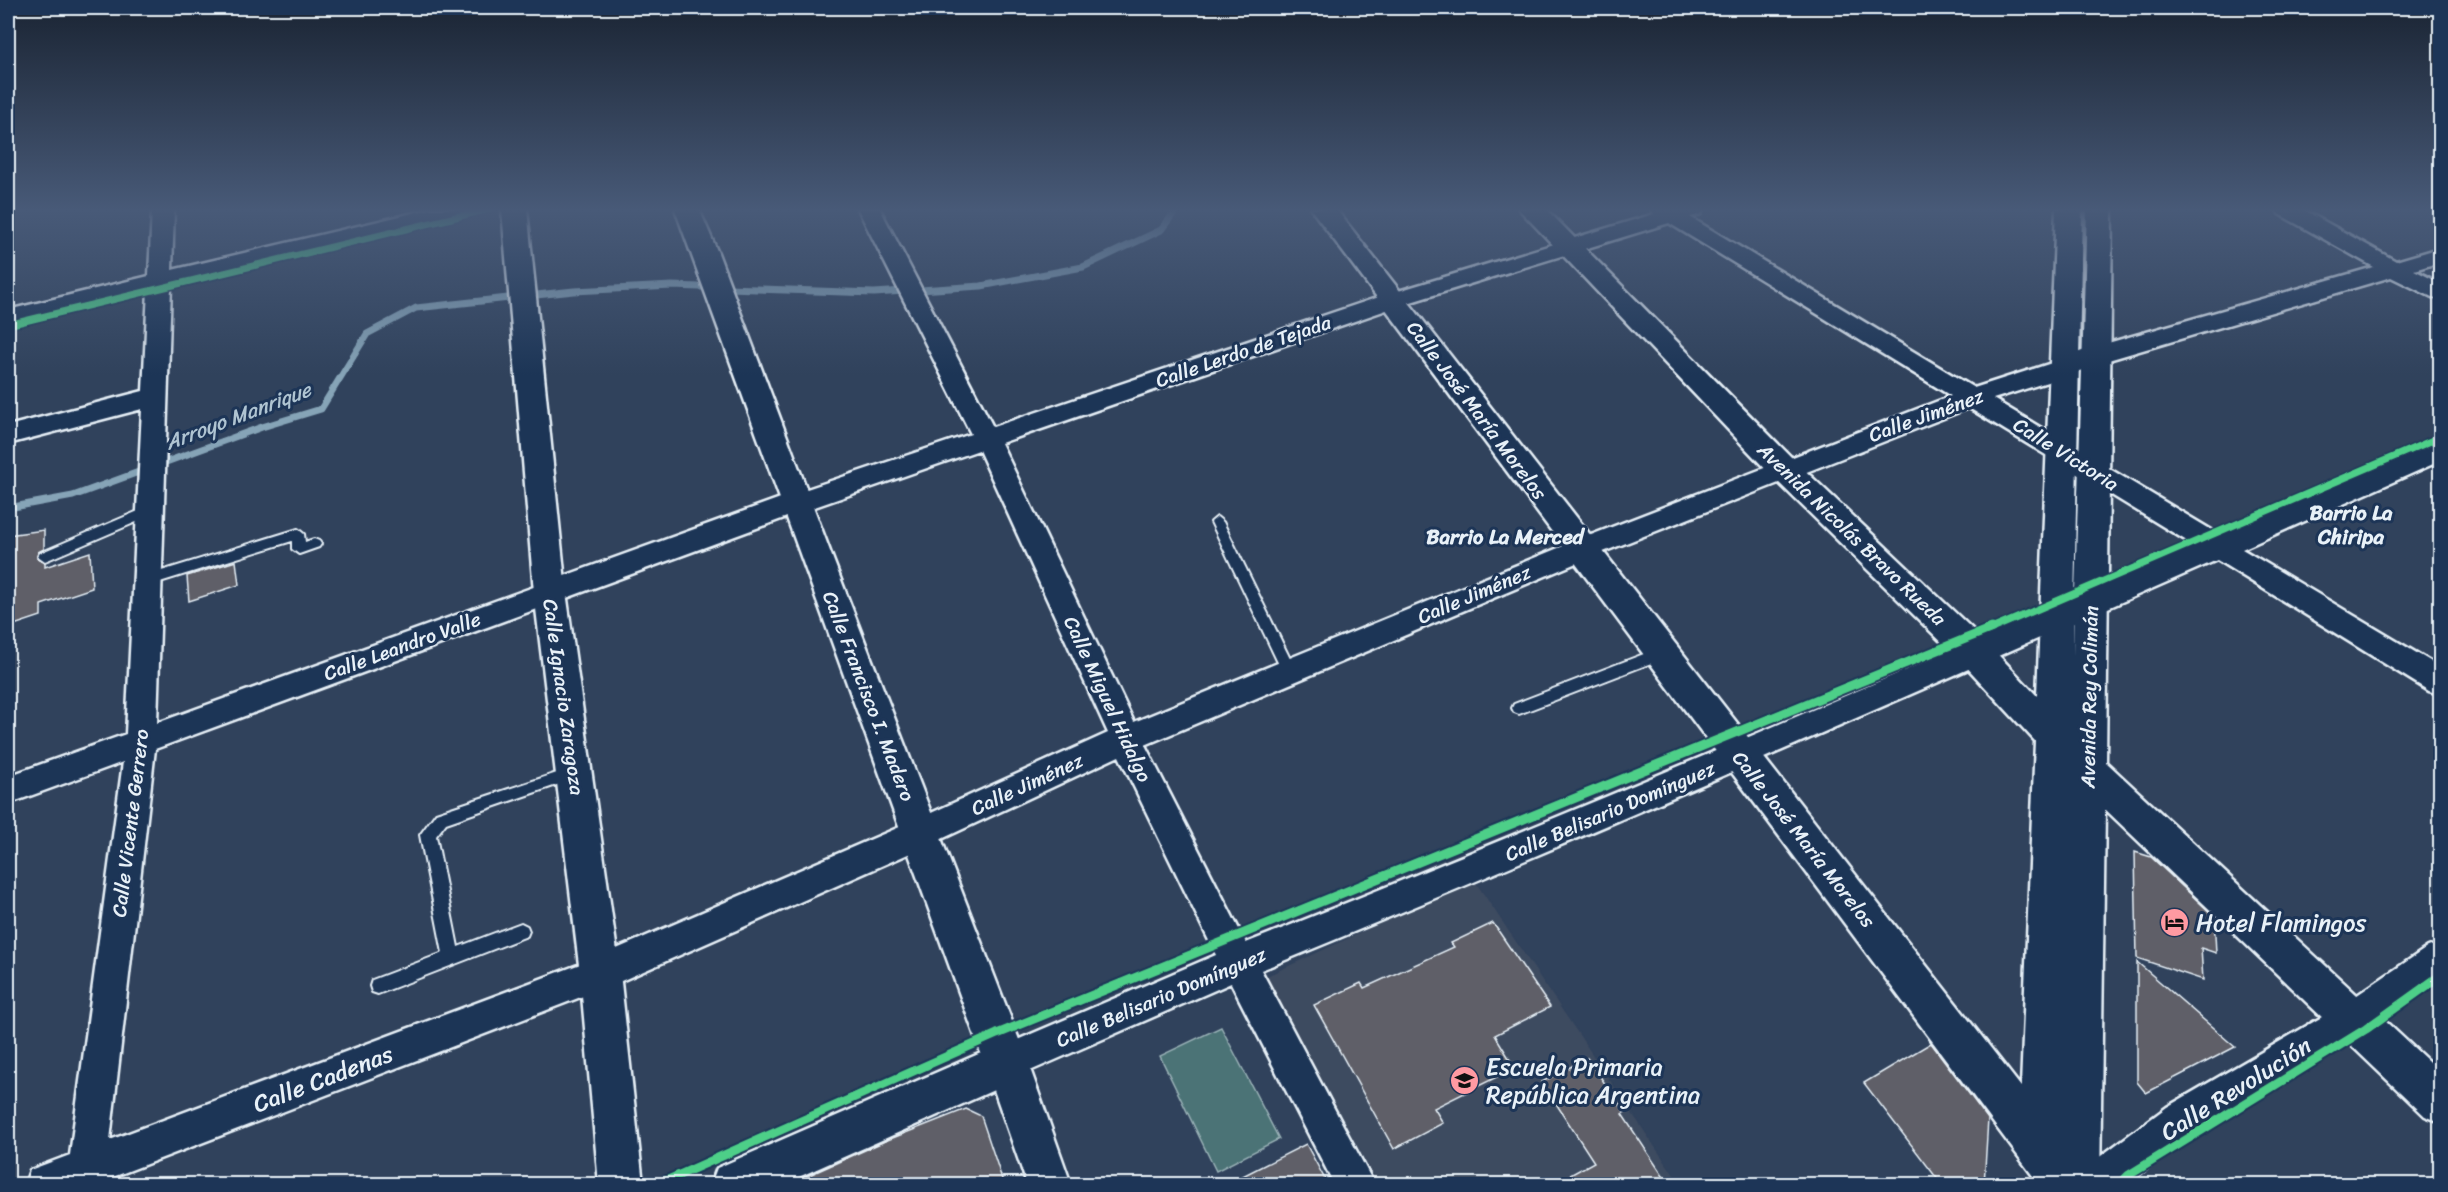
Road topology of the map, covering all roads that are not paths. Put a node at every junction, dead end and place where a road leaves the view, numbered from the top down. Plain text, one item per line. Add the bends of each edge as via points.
1 (159, 265) edge
2 (223, 265) edge
3 (519, 265) edge
4 (711, 265) edge
5 (898, 265) edge
6 (1366, 265) edge
7 (1508, 265) edge
8 (1586, 265) edge
9 (1761, 265) edge
10 (2067, 265) edge
11 (2098, 265) edge
12 (2386, 265) edge
13 (2408, 265) edge
14 (2394, 269) junction
15 (158, 280) junction
16 (2440, 292) edge
17 (1393, 300) junction
18 (8, 317) edge
19 (2096, 355) junction
20 (2064, 368) junction
21 (154, 397) junction
22 (1973, 397) junction
23 (8, 435) edge
24 (986, 438) junction
25 (2440, 451) edge
26 (2062, 452) junction
27 (1784, 469) junction
28 (2094, 471) junction
29 (796, 503) junction
30 (150, 512) junction
31 (1217, 522) dead end
32 (314, 544) dead end
33 (1583, 549) junction
34 (2219, 549) junction
35 (45, 556) dead end
36 (147, 581) junction
37 (550, 592) junction
38 (2091, 602) junction
39 (2057, 618) junction
40 (1662, 653) junction
41 (1975, 653) junction
42 (1289, 671) junction
43 (2440, 682) edge
44 (1519, 708) dead end
45 (2054, 736) junction
46 (1126, 739) junction
47 (141, 740) junction
48 (1740, 756) junction
49 (2087, 768) junction
50 (574, 773) junction
51 (8, 790) edge
52 (921, 833) junction
53 (521, 931) dead end
54 (452, 957) junction
55 (2440, 959) edge
56 (1237, 963) junction
57 (600, 973) junction
58 (378, 986) dead end
59 (2354, 1018) junction
60 (1007, 1063) junction
61 (2440, 1101) edge
62 (2041, 1150) junction
63 (87, 1177) edge
64 (44, 1185) edge
65 (621, 1185) edge
66 (733, 1185) edge
67 (1049, 1185) edge
68 (1355, 1185) edge
69 (2066, 1185) edge
70 (2078, 1185) edge
71 (2096, 1185) edge

1 - 15 street, Calle Vicente Gerrero
2 - 15 street
3 - 37 street, Calle Ignacio Zaragoza
4 - 29 street, Calle Francisco I. Madero
5 - 24 street, Calle Miguel Hidalgo
6 - 17 street, Calle José María Morelos
7 - 17 street, Calle Lerdo de Tejada
8 - 27 street, Avenida Nicolás Bravo Rueda
9 - 22 street, Calle Victoria
10 - 20 street, Avenida Rey Colimán
11 - 19 street, Avenida Rey Colimán
12 - 14 street
13 - 14 street, Calle Jiménez
14 - 16 street
14 - 19 street, Calle Jiménez
15 - 18 street
15 - 21 street, Calle Vicente Gerrero
17 - 24 street, Calle Lerdo de Tejada
17 - 33 street, Calle José María Morelos
19 - 20 street, Calle Jiménez
19 - 28 street, Avenida Rey Colimán
20 - 22 street, Calle Jiménez
20 - 26 street, Avenida Rey Colimán
21 - 23 street
21 - 30 street, Calle Vicente Gerrero
22 - 26 street, Calle Victoria
22 - 27 street, Calle Jiménez
24 - 29 street, Calle Lerdo de Tejada
24 - 46 street, Calle Miguel Hidalgo
25 - 34 street, Calle Belisario Domínguez
26 - 28 street, Calle Victoria
26 - 39 street, Avenida Rey Colimán
27 - 33 street, Calle Jiménez
27 - 41 street, Avenida Nicolás Bravo Rueda
28 - 34 street, Calle Victoria
28 - 38 street, Avenida Rey Colimán
29 - 37 street, Calle Leandro Valle
29 - 52 street, Calle Francisco I. Madero
30 - 35 lane
30 - 36 street, Calle Vicente Gerrero
31 - 42 lane
32 - 36 lane via 299,549 298,534
33 - 40 street, Calle José María Morelos
33 - 42 street, Calle Jiménez
34 - 38 street, Calle Belisario Domínguez
34 - 43 street, Calle Victoria
36 - 47 street, Calle Vicente Gerrero
37 - 47 street, Calle Leandro Valle
37 - 50 street, Calle Ignacio Zaragoza
38 - 39 street, Calle Belisario Domínguez
38 - 49 street, Avenida Rey Colimán
39 - 41 street, Calle Belisario Domínguez
39 - 45 street, Avenida Rey Colimán
40 - 44 lane
40 - 48 street, Calle José María Morelos
41 - 45 street, Avenida Nicolás Bravo Rueda
41 - 48 street, Calle Belisario Domínguez
42 - 46 street, Calle Jiménez
45 - 49 street, Avenida Nicolás Bravo Rueda
45 - 62 street, Avenida Rey Colimán
46 - 52 street, Calle Jiménez
46 - 56 street, Calle Miguel Hidalgo
47 - 51 street, Calle Leandro Valle
47 - 63 street, Calle Vicente Gerrero
48 - 56 street, Calle Belisario Domínguez
48 - 62 street, Calle José María Morelos
49 - 59 street, Avenida Nicolás Bravo Rueda
49 - 70 street, Avenida Rey Colimán
50 - 54 lane via 441,818 428,834
50 - 57 street, Calle Ignacio Zaragoza
52 - 57 street, Calle Jiménez
52 - 60 street, Calle Francisco I. Madero
53 - 54 lane
54 - 58 lane
55 - 59 street, Calle Revolución
56 - 60 street, Calle Belisario Domínguez
56 - 68 street, Calle Miguel Hidalgo
57 - 63 street, Calle Cadenas
57 - 65 street, Calle Ignacio Zaragoza
59 - 61 street, Avenida Nicolás Bravo Rueda
59 - 71 street, Calle Revolución via 2180,1120
60 - 66 street
60 - 67 street, Calle Francisco I. Madero
62 - 69 street, Calle José María Morelos
63 - 64 street, Calle Cadenas

